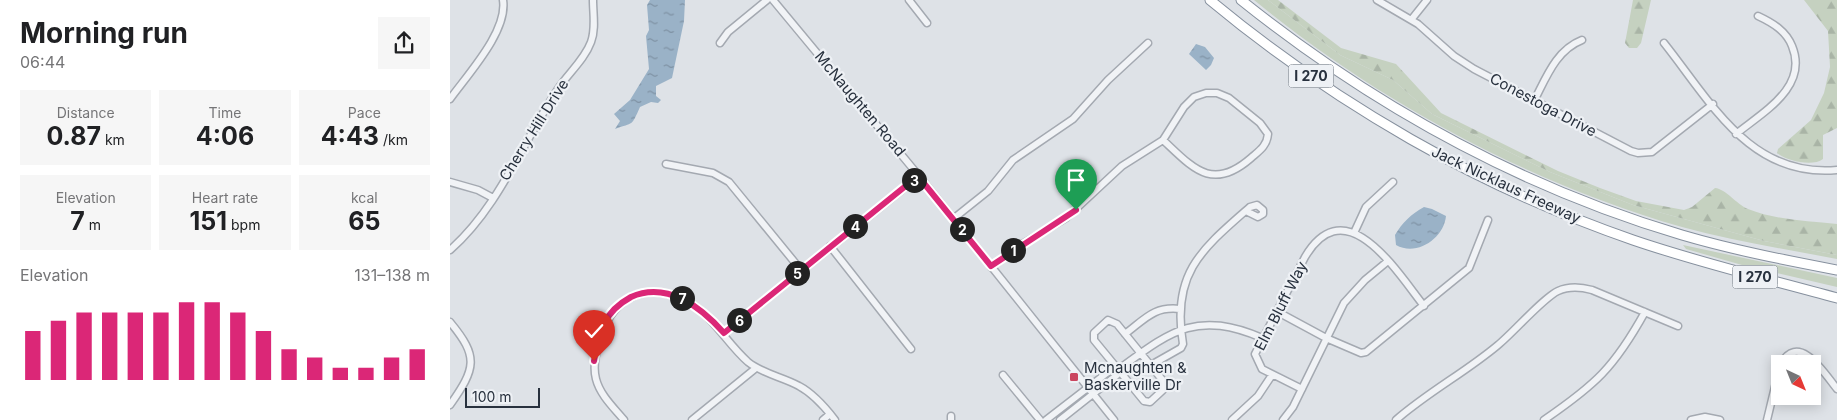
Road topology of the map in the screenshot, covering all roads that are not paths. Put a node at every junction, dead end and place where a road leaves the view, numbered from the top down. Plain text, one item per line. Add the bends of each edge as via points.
1 (503, 0) edge
2 (593, 0) edge
3 (767, 0) edge
4 (774, 0) edge
5 (909, 0) edge
6 (1210, 0) edge
7 (1241, 0) edge
8 (1377, 0) edge
9 (1427, 0) edge
10 (1758, 16) dead end
11 (1411, 20) junction
12 (927, 23) dead end
13 (1582, 40) dead end
14 (720, 43) dead end
15 (1148, 43) dead end
16 (1664, 43) dead end
17 (450, 98) edge
18 (1534, 101) junction
19 (1713, 104) junction
20 (1736, 134) junction
21 (1163, 140) junction
22 (666, 164) dead end
23 (1837, 170) edge
24 (918, 176) junction
25 (450, 182) edge
26 (1393, 182) dead end
27 (493, 198) junction
28 (1246, 211) dead end
29 (953, 219) junction
30 (1488, 220) dead end
31 (1354, 233) junction
32 (830, 246) junction
33 (450, 250) edge
34 (1388, 261) junction
35 (991, 266) junction
36 (801, 270) junction
37 (1837, 270) edge
38 (1837, 298) edge
39 (1424, 306) junction
40 (1180, 309) junction
41 (1276, 311) junction
42 (1645, 312) junction
43 (450, 322) edge
44 (1678, 326) dead end
45 (1181, 329) junction
46 (724, 333) junction
47 (1125, 334) junction
48 (1262, 338) junction
49 (1326, 338) junction
50 (911, 349) dead end
51 (1140, 353) junction
52 (1787, 355) edge
53 (1806, 355) edge
54 (1151, 365) junction
55 (756, 368) junction
56 (1119, 369) junction
57 (1821, 369) edge
58 (1003, 375) dead end
59 (1272, 375) junction
60 (1087, 386) junction
61 (1302, 388) junction
62 (1837, 389) edge
63 (1093, 393) junction
64 (1771, 403) edge
65 (450, 404) edge
66 (830, 414) junction
67 (624, 420) edge
68 (692, 420) edge
69 (823, 420) edge
70 (835, 420) edge
71 (1040, 420) edge
72 (1046, 420) edge
73 (1060, 420) edge
74 (1114, 420) edge
75 (1232, 420) edge
76 (1284, 420) edge
77 (1396, 420) edge
78 (1544, 420) edge
79 (1691, 420) edge
80 (1720, 420) edge
81 (1767, 420) edge

1 - 17 street via 503,14 497,33
2 - 27 street, Cherry Hill Drive via 594,32 589,47 557,90
3 - 14 street via 728,32
4 - 24 street, McNaughten Road
5 - 12 street
6 - 38 highway, Jack Nicklaus Freeway / I 270 via 1333,92 1417,144 1489,181 1632,240 1735,272
7 - 37 highway, Jack Nicklaus Freeway / I 270 via 1306,50 1386,103 1467,149 1542,184 1683,235 1741,251
8 - 11 street, Conestoga Drive
9 - 11 street
10 - 20 street via 1776,26 1790,42 1796,72 1792,83 1778,100
11 - 18 street, Conestoga Drive via 1462,61
13 - 18 street via 1562,52
15 - 29 street via 1073,119 1012,160 988,191
16 - 19 street
18 - 19 street, Conestoga Drive via 1638,153 1652,152
19 - 20 street
20 - 23 street via 1755,150 1776,161 1809,170
21 - 21 street via 1187,102 1194,97 1214,93 1232,99 1260,123 1267,137 1265,145 1242,166 1222,175 1192,167
21 - 35 street via 1122,166 1066,218
22 - 36 street via 713,173 729,182
24 - 29 street, McNaughten Road
24 - 32 street
25 - 27 street
26 - 31 street via 1366,207
27 - 33 street, Cherry Hill Drive via 474,226
28 - 40 street via 1216,236 1198,259 1187,281
29 - 35 street, McNaughten Road
30 - 39 street via 1469,268
31 - 34 street via 1372,243
31 - 41 street, Elm Bluff Way via 1330,234 1316,242
32 - 36 street
32 - 50 street
34 - 39 street
34 - 49 street via 1356,288 1344,303
35 - 60 street, McNaughten Road
36 - 46 street
39 - 49 street via 1366,352 1361,353
40 - 45 street
40 - 47 street via 1155,311
41 - 48 street, Elm Bluff Way
41 - 49 street
42 - 44 street
42 - 77 street via 1587,288 1571,287 1558,291 1496,347 1441,384
42 - 78 street via 1620,355 1600,378
43 - 65 street via 468,345 471,362 465,383
45 - 48 street via 1227,326
45 - 51 street
45 - 54 street via 1181,348
46 - 55 street
46 - 67 street via 688,301 654,292 628,299 611,313 604,324 594,361 595,377 606,398
47 - 51 street
47 - 56 street via 1112,320 1093,336
48 - 59 street, Elm Bluff Way via 1255,354 1257,362
49 - 61 street
51 - 54 street
51 - 56 street
52 - 53 street
54 - 56 street via 1165,386 1150,402 1144,401
55 - 66 street via 800,386
55 - 68 street
56 - 60 street via 1112,369
56 - 63 street via 1117,375
57 - 62 street
58 - 71 street
59 - 61 street, Elm Bluff Way
59 - 75 street via 1254,401
60 - 63 street, McNaughten Road
60 - 72 street
61 - 76 street
63 - 73 street
63 - 74 street, McNaughten Road
64 - 81 street
66 - 69 street
66 - 70 street
79 - 80 street via 1705,417

